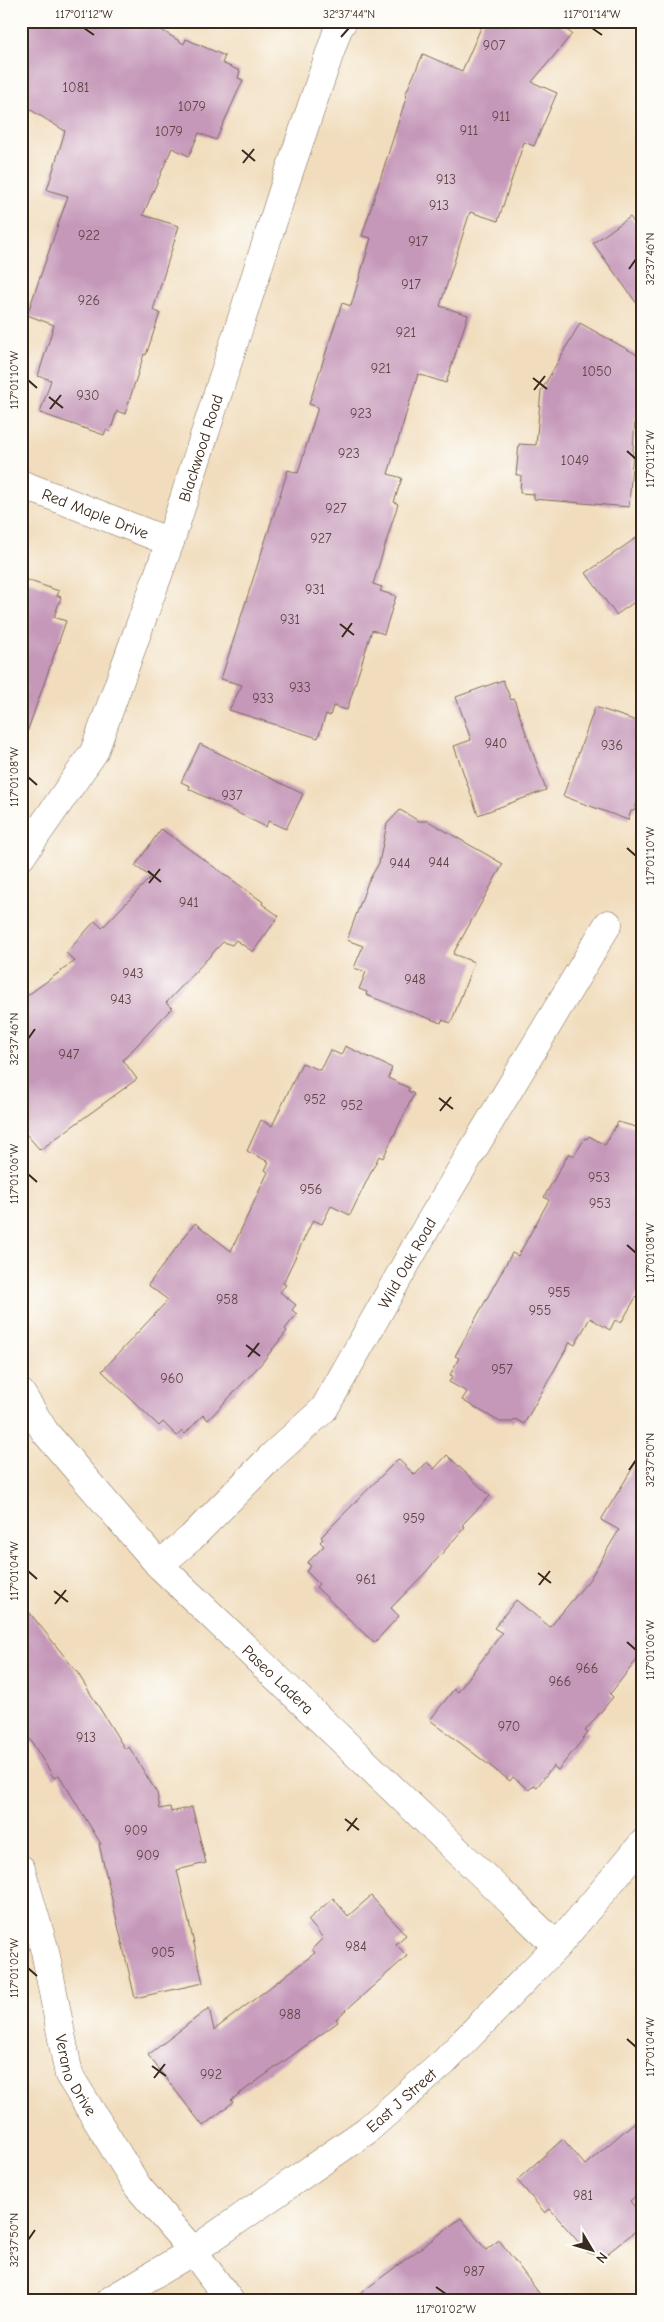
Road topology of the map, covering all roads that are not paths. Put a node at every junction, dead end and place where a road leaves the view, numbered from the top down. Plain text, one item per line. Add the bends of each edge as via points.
1 (335, 24) edge
2 (21, 484) edge
3 (170, 542) junction
4 (21, 857) edge
5 (608, 924) dead end
6 (21, 1393) edge
7 (159, 1565) junction
8 (643, 1843) edge
9 (21, 1869) edge
10 (557, 1946) junction
11 (193, 2251) junction
12 (109, 2301) edge
13 (230, 2301) edge

1 - 3 street, Blackwood Road
2 - 3 street, Red Maple Drive
3 - 4 street, Blackwood Road via 94,752
5 - 7 street, Wild Oak Road via 428,1225 324,1409
6 - 7 street, Paseo Ladera via 45,1432
7 - 10 street, Paseo Ladera
8 - 10 street, East J Street
9 - 11 street, Verano Drive via 46,1951 69,2075 138,2187
10 - 11 street, East J Street via 444,2062 366,2131
11 - 12 street, East J Street
11 - 13 street, Verano Drive

